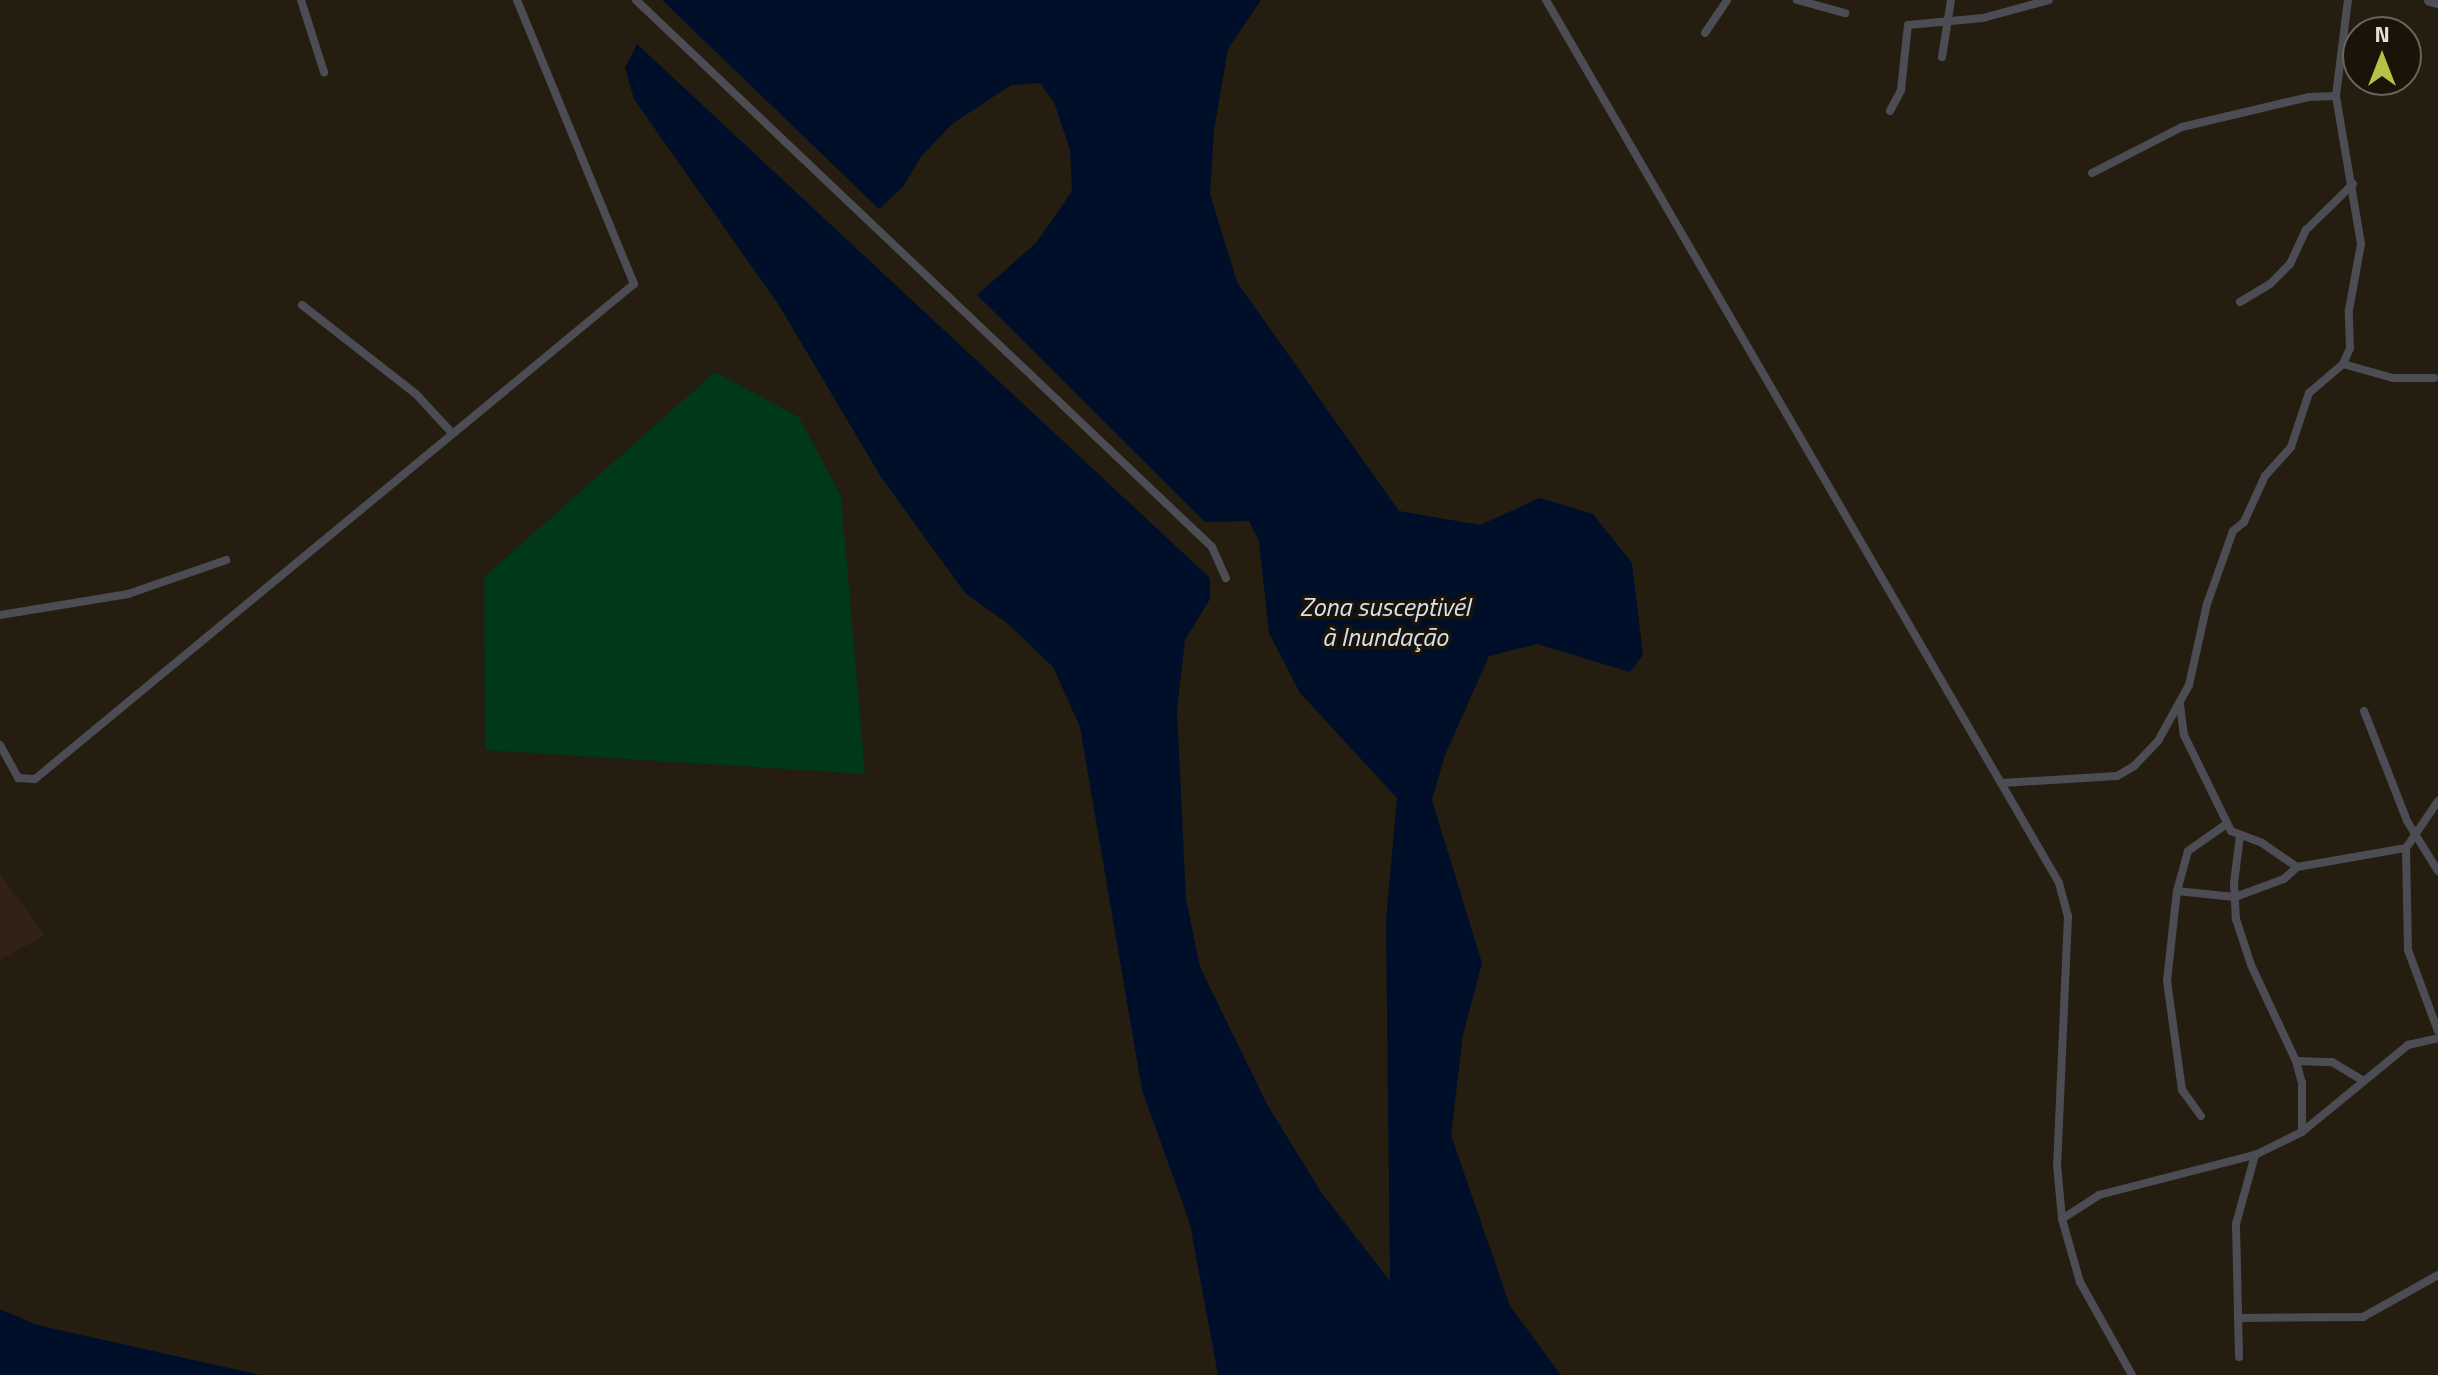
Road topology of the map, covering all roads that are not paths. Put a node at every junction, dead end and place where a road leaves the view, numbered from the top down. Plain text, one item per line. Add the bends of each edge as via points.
1 (301, 0) edge
2 (517, 0) edge
3 (636, 0) edge
4 (1546, 0) edge
5 (1727, 0) edge
6 (1797, 0) edge
7 (1951, 0) edge
8 (2049, 0) edge
9 (2348, 0) edge
10 (2429, 0) edge
11 (2438, 2) edge
12 (1845, 13) dead end
13 (1945, 24) junction
14 (1705, 33) dead end
15 (1942, 57) dead end
16 (324, 72) dead end
17 (2336, 96) junction
18 (1890, 111) dead end
19 (2092, 173) dead end
20 (2353, 184) junction
21 (2240, 302) dead end
22 (302, 305) dead end
23 (2343, 364) junction
24 (2434, 378) dead end
25 (452, 433) junction
26 (226, 560) dead end
27 (1226, 578) dead end
28 (0, 615) edge
29 (2180, 704) junction
30 (2364, 711) dead end
31 (0, 745) edge
32 (2002, 783) junction
33 (2438, 801) edge
34 (2225, 825) junction
35 (2413, 834) junction
36 (2240, 836) junction
37 (2406, 848) junction
38 (2297, 867) junction
39 (2438, 871) edge
40 (2177, 891) junction
41 (2235, 897) junction
42 (2438, 1031) edge
43 (2438, 1038) edge
44 (2296, 1061) junction
45 (2362, 1080) junction
46 (2201, 1116) dead end
47 (2302, 1132) junction
48 (2255, 1155) junction
49 (2062, 1219) junction
50 (2438, 1275) edge
51 (2238, 1318) junction
52 (2239, 1357) dead end
53 (2132, 1375) edge

1 - 16 street
2 - 25 street via 634,284
3 - 27 street via 1212,547
4 - 32 street
5 - 14 street
6 - 12 street
7 - 13 street
8 - 13 street
9 - 17 street
10 - 11 street
13 - 15 street
13 - 18 street via 1913,23 1904,31 1901,90
17 - 19 street via 2256,108 2182,127
17 - 20 street
20 - 21 street via 2306,230 2280,274
20 - 23 street via 2361,244 2349,310 2350,348
22 - 25 street via 416,394
23 - 24 street via 2393,378
23 - 29 street via 2309,393 2291,447 2265,476 2244,522 2233,531
25 - 31 street via 35,779 18,778
26 - 28 street via 128,594
29 - 32 street via 2158,741 2117,776
29 - 34 street via 2184,735
30 - 35 street
32 - 49 street via 2059,883 2068,916 2057,1164
33 - 35 street
34 - 36 street
34 - 40 street via 2188,851
35 - 37 street
35 - 39 street
36 - 38 street via 2262,843
36 - 41 street
37 - 38 street
37 - 42 street via 2408,950
38 - 41 street via 2284,879
40 - 41 street
40 - 46 street via 2169,1001 2182,1090
41 - 44 street via 2251,965
43 - 45 street via 2408,1045
44 - 45 street via 2332,1062
44 - 47 street via 2302,1083
45 - 47 street
47 - 48 street
48 - 49 street via 2099,1195
48 - 51 street via 2236,1224
49 - 53 street via 2080,1282
50 - 51 street via 2363,1317
51 - 52 street

